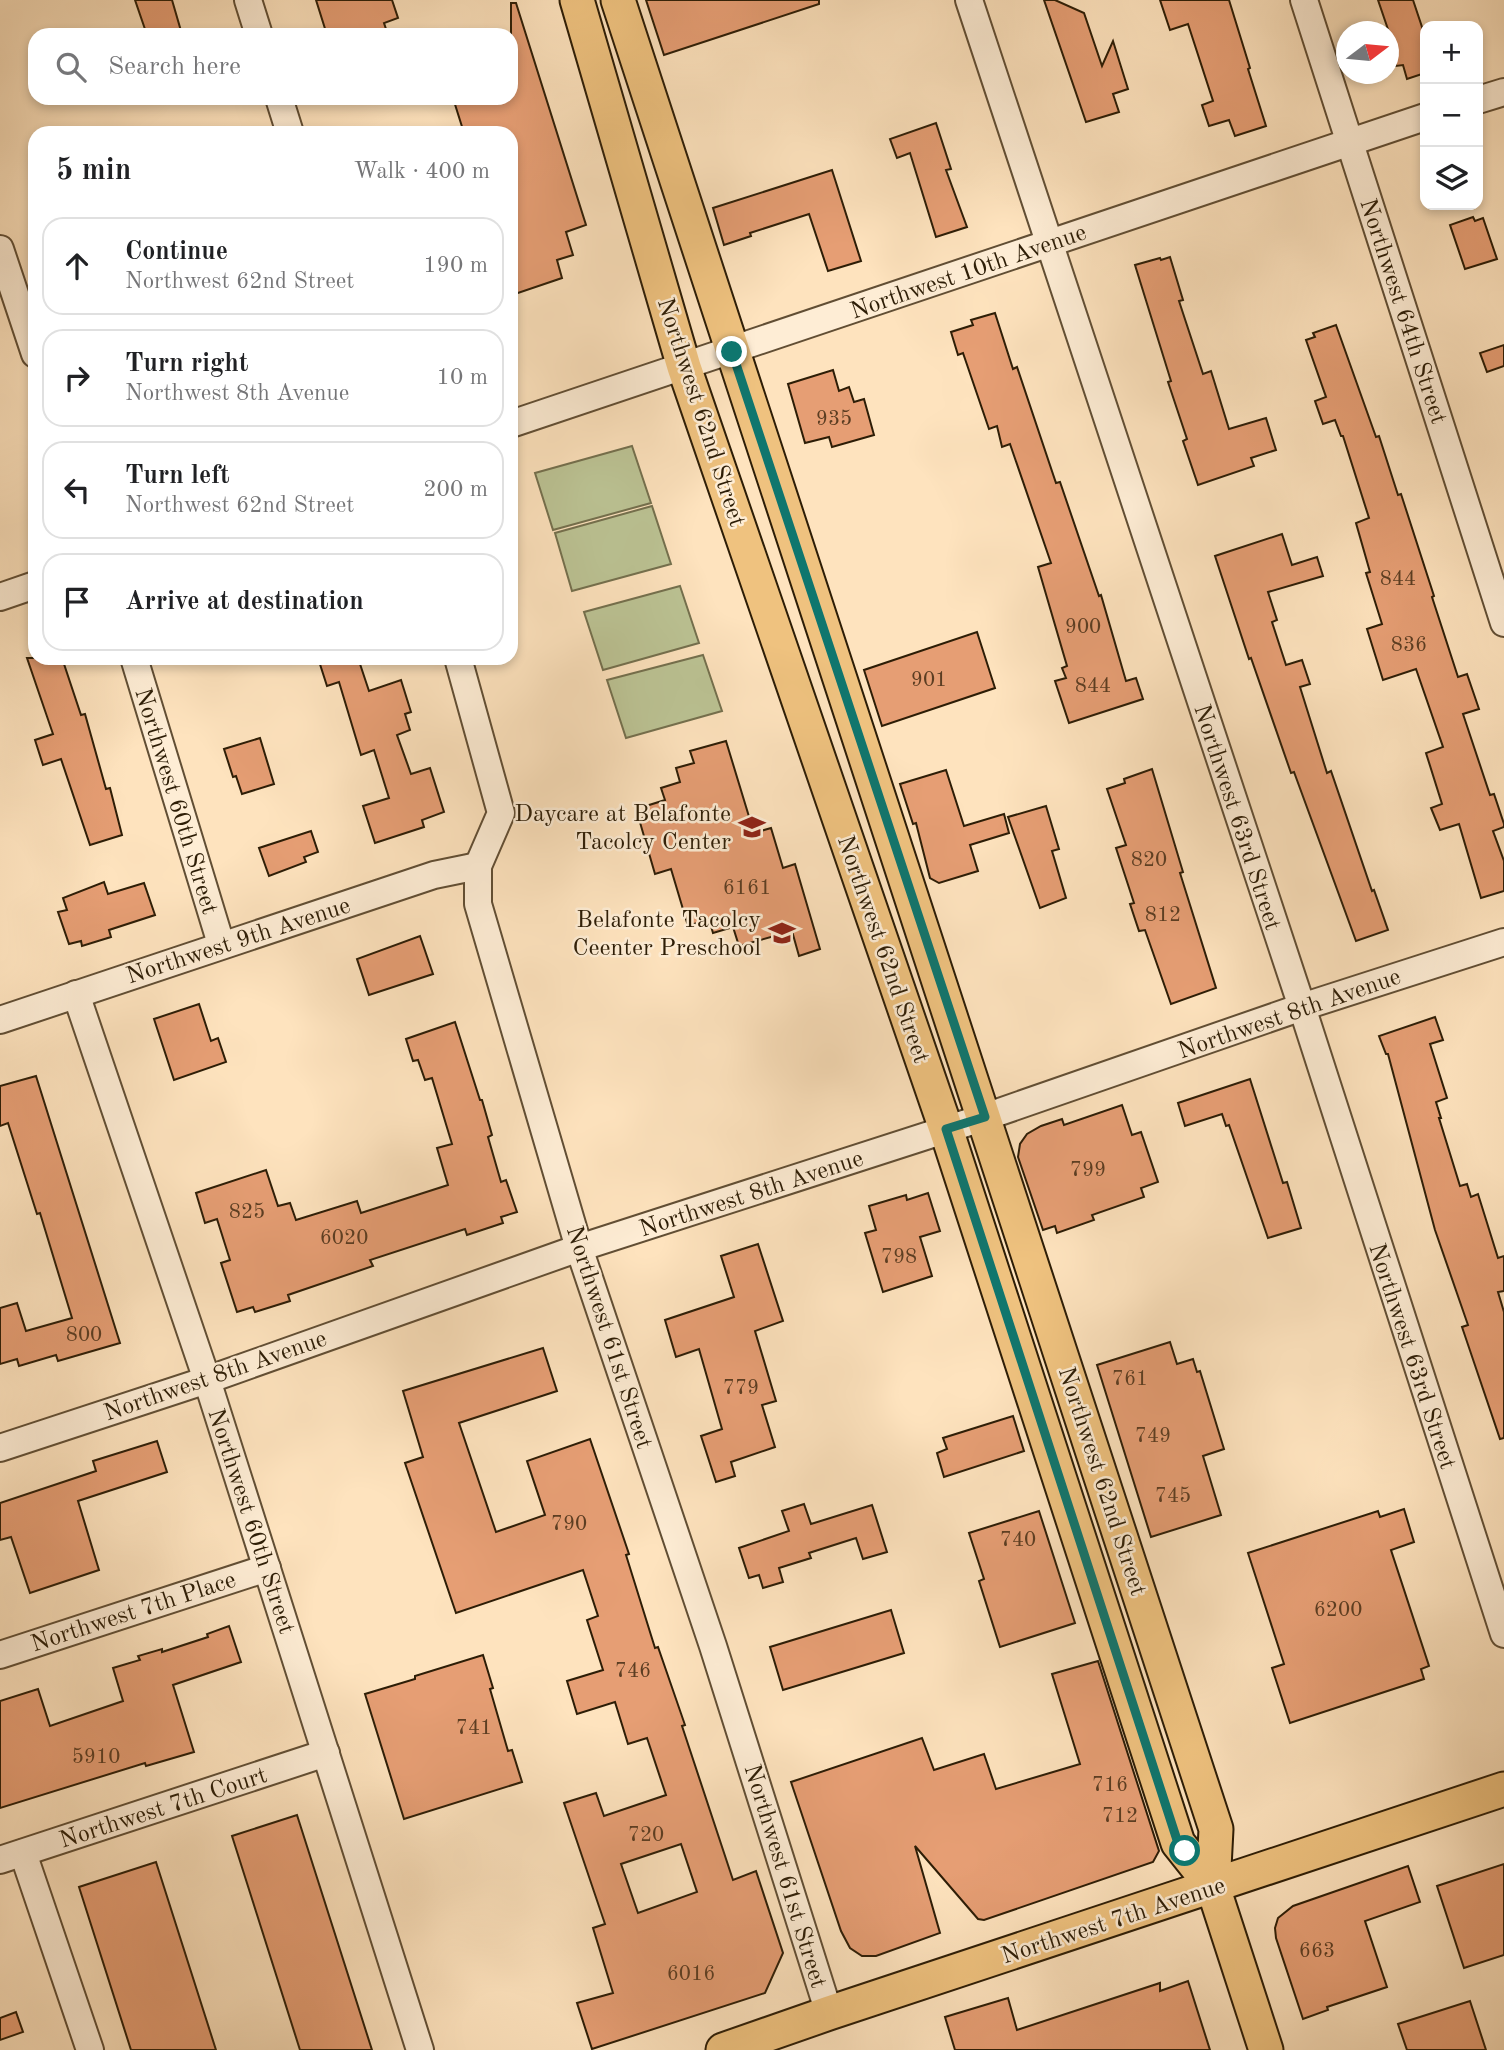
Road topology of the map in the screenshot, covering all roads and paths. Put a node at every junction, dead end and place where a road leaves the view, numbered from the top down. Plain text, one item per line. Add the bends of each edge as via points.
1 (247, 0) edge
2 (577, 0) edge
3 (618, 0) edge
4 (969, 0) edge
5 (1304, 0) edge
6 (257, 28) edge
7 (1504, 92) edge
8 (1483, 98) edge
9 (281, 105) edge
10 (1420, 119) edge
11 (288, 126) edge
12 (1350, 142) junction
13 (1048, 243) junction
14 (0, 249) edge
15 (28, 333) edge
16 (732, 352) junction
17 (684, 367) junction
18 (518, 422) edge
19 (28, 587) edge
20 (0, 597) edge
21 (1504, 623) edge
22 (136, 665) edge
23 (460, 665) edge
24 (478, 866) junction
25 (1504, 942) edge
26 (221, 944) junction
27 (76, 994) junction
28 (1301, 1007) junction
29 (0, 1020) edge
30 (985, 1117) junction
31 (946, 1129) junction
32 (579, 1248) junction
33 (207, 1380) junction
34 (0, 1448) edge
35 (267, 1567) junction
36 (1504, 1634) edge
37 (0, 1656) edge
38 (326, 1753) junction
39 (1504, 1789) edge
40 (12, 1856) edge
41 (1213, 1887) junction
42 (829, 2013) junction
43 (90, 2050) edge
44 (420, 2050) edge
45 (723, 2050) edge
46 (1266, 2050) edge

1 - 6 street
2 - 17 main road, Northwest 62nd Street
3 - 16 main road, Northwest 62nd Street
4 - 13 street, Northwest 63rd Street
5 - 12 street, Northwest 64th Street
7 - 8 street
9 - 11 street
10 - 12 street, Northwest 10th Avenue
12 - 13 street, Northwest 10th Avenue
12 - 21 street, Northwest 64th Street
13 - 16 street, Northwest 10th Avenue
13 - 28 street, Northwest 63rd Street
14 - 15 street
16 - 17 street, Northwest 10th Avenue
16 - 30 main road, Northwest 62nd Street
17 - 18 street, Northwest 10th Avenue
17 - 31 main road, Northwest 62nd Street
19 - 20 street
22 - 26 street, Northwest 60th Street
23 - 24 street, Northwest 61st Street via 501,813
24 - 26 street, Northwest 9th Avenue via 434,875
24 - 32 street, Northwest 61st Street via 478,904
25 - 28 street, Northwest 8th Avenue
26 - 27 street, Northwest 9th Avenue
27 - 29 street, Northwest 9th Avenue
27 - 33 street, Northwest 60th Street
28 - 30 street, Northwest 8th Avenue
28 - 36 street, Northwest 63rd Street
30 - 31 street, Northwest 8th Avenue
30 - 41 main road, Northwest 62nd Street via 1216,1829
31 - 32 street, Northwest 8th Avenue
31 - 41 main road, Northwest 62nd Street via 1178,1843
32 - 33 street, Northwest 8th Avenue
32 - 42 street, Northwest 61st Street via 713,1646
33 - 34 street, Northwest 8th Avenue
33 - 35 street, Northwest 60th Street
35 - 37 street, Northwest 7th Place
35 - 38 street, Northwest 60th Street
38 - 40 street, Northwest 7th Court
38 - 44 street, Northwest 60th Street
39 - 41 main road, Northwest 7th Avenue
40 - 43 street
41 - 42 main road, Northwest 7th Avenue
41 - 46 main road, Northwest 62nd Street
42 - 45 main road, Northwest 7th Avenue

